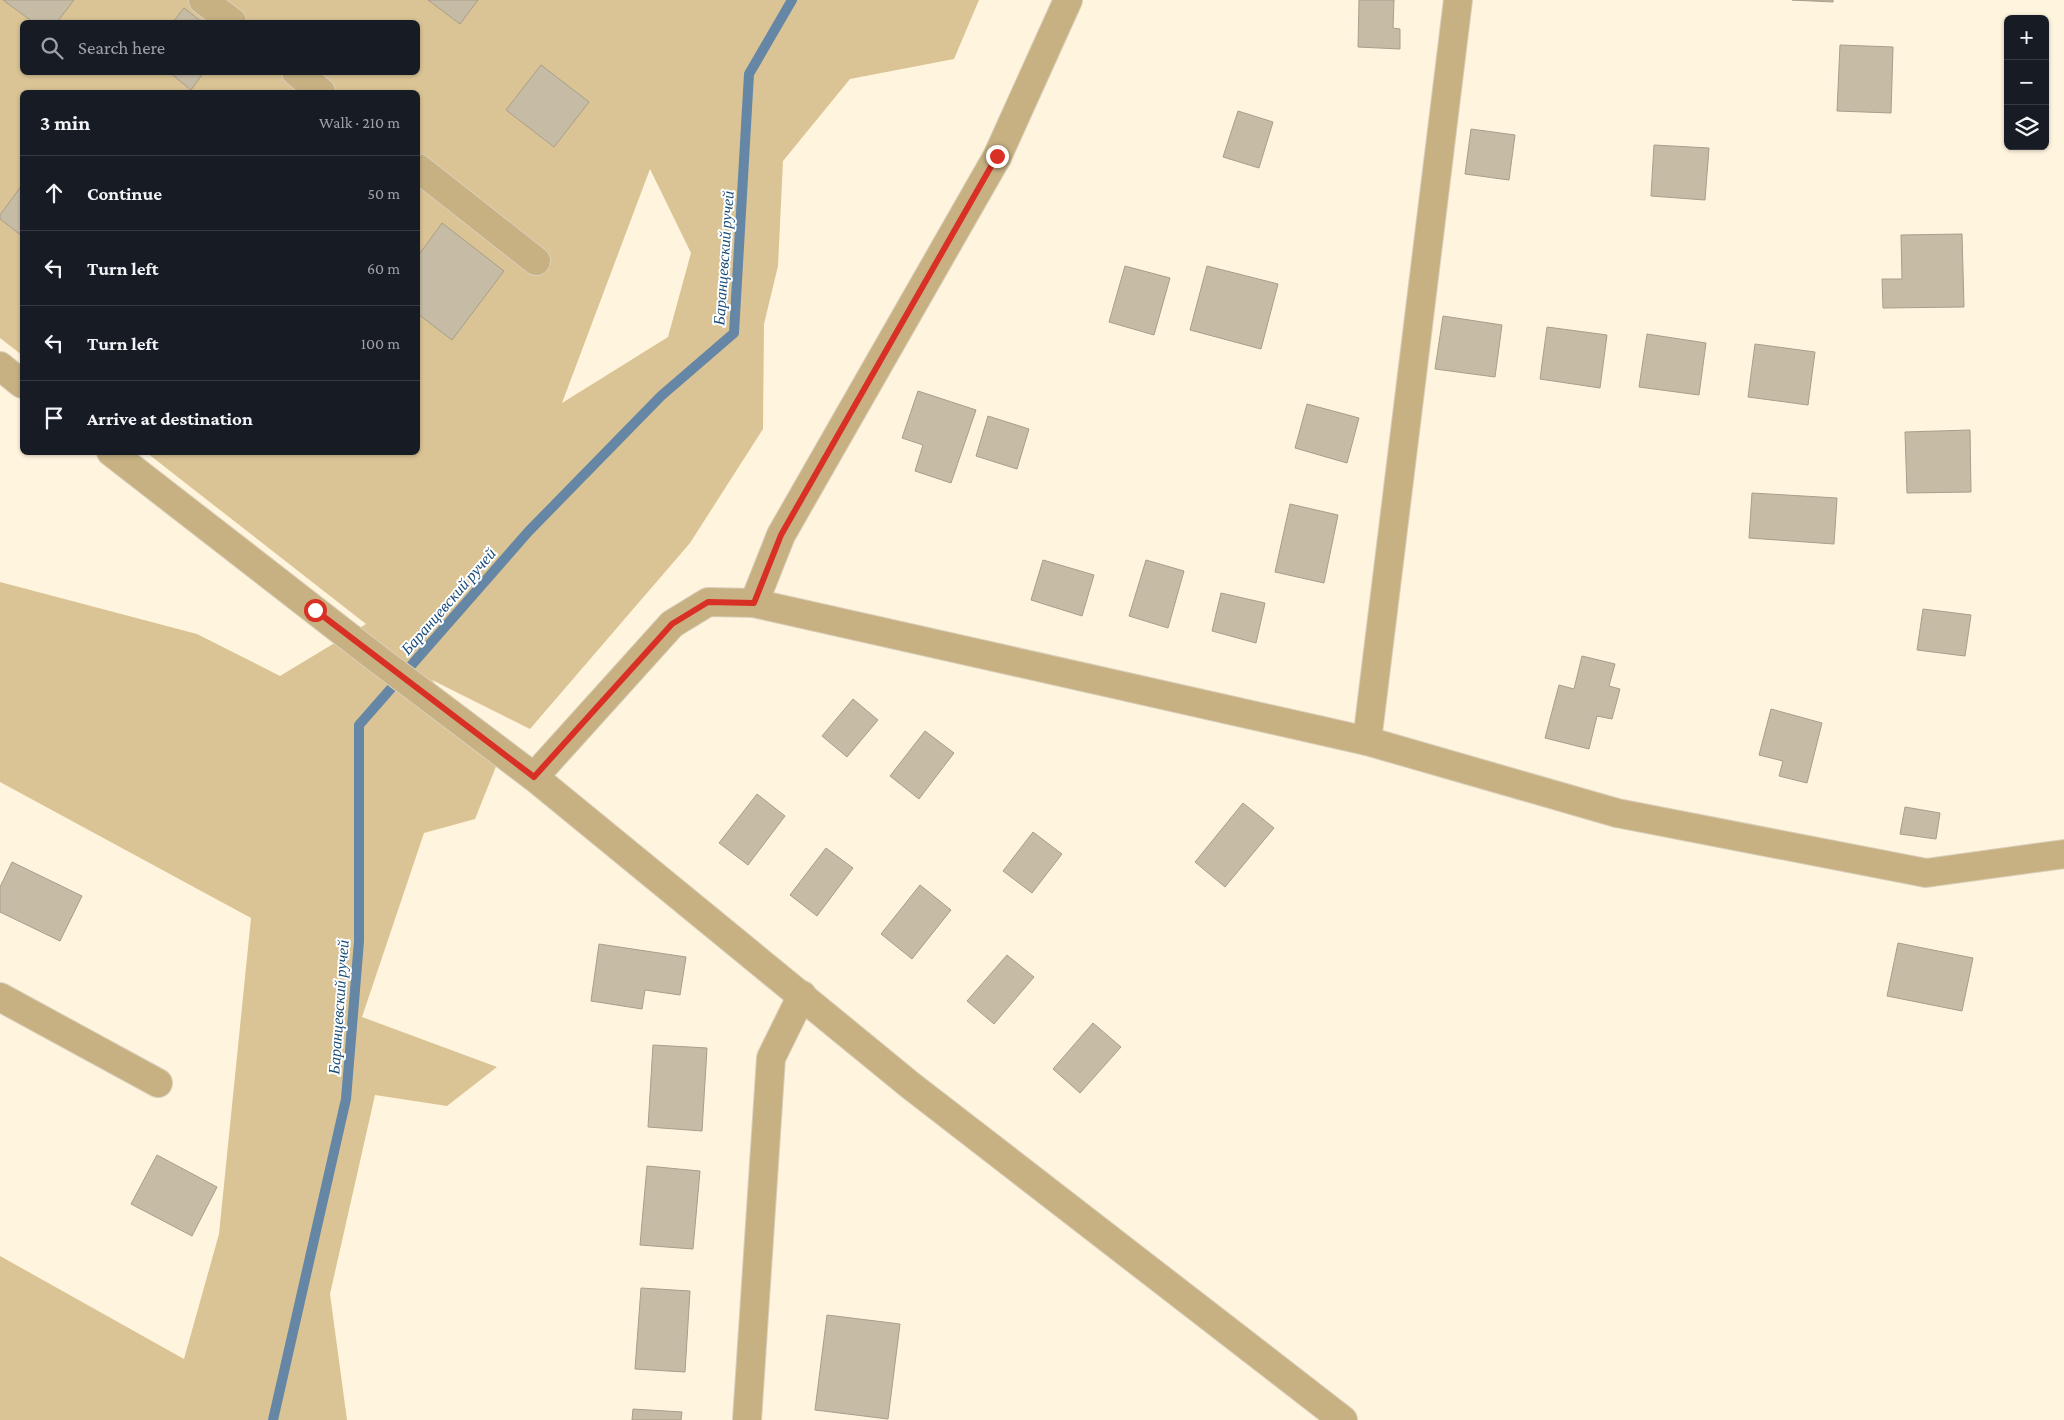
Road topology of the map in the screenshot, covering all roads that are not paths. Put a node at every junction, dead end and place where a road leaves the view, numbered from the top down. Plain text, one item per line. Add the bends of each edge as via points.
1 (203, 0) edge
2 (1068, 0) edge
3 (1458, 0) edge
4 (229, 20) edge
5 (300, 75) edge
6 (318, 90) edge
7 (420, 170) edge
8 (536, 261) dead end
9 (0, 366) edge
10 (20, 382) edge
11 (115, 455) edge
12 (754, 603) junction
13 (1368, 740) junction
14 (534, 777) junction
15 (2064, 854) edge
16 (802, 995) junction
17 (0, 997) edge
18 (158, 1083) dead end
19 (747, 1420) edge
20 (1342, 1420) edge

1 - 4 lane
2 - 12 lane via 997,156 781,535
3 - 13 lane
5 - 6 lane
7 - 8 lane
9 - 10 lane
11 - 14 lane
12 - 13 lane
12 - 14 lane via 708,602 672,624
13 - 15 lane via 1617,813 1926,873
14 - 16 lane
16 - 19 lane via 771,1058
16 - 20 lane via 917,1090
17 - 18 lane

